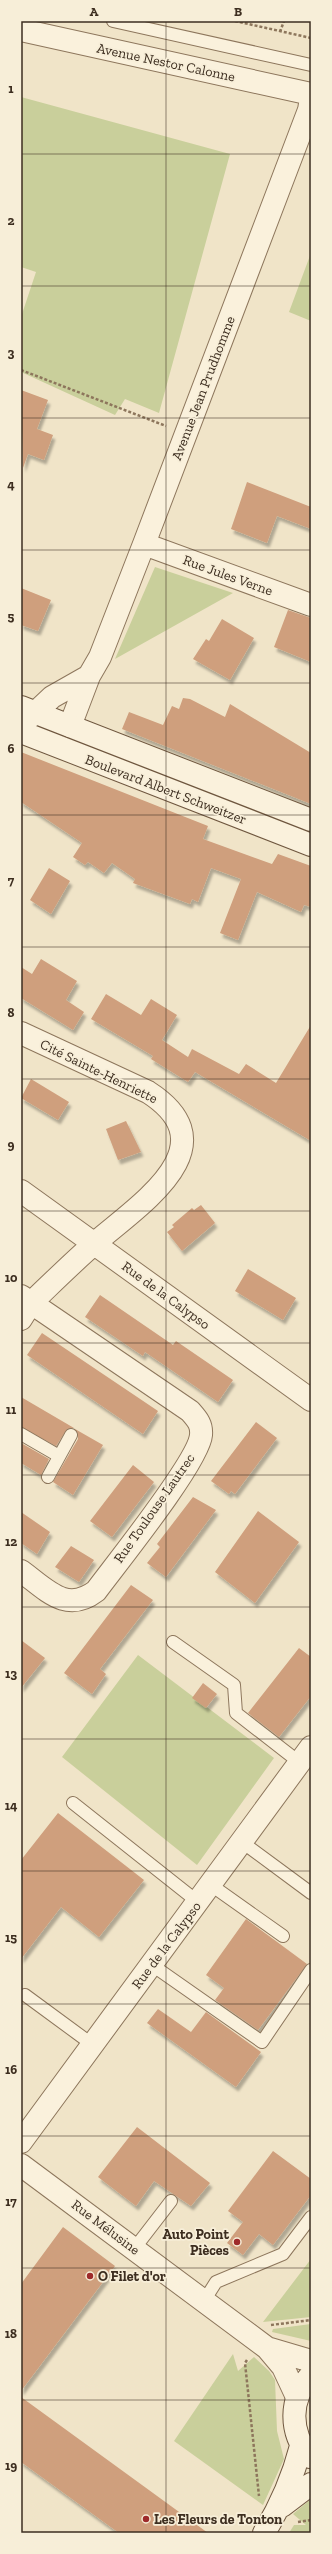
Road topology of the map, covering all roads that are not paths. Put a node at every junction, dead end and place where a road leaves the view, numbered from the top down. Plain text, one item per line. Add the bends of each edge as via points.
1 (113, 21) edge
2 (21, 30) edge
3 (311, 65) edge
4 (311, 94) edge
5 (311, 98) edge
6 (144, 544) junction
7 (311, 605) edge
8 (89, 676) junction
9 (25, 716) edge
10 (70, 726) junction
11 (21, 732) edge
12 (311, 820) edge
13 (311, 845) edge
14 (21, 1033) edge
15 (21, 1190) edge
16 (95, 1243) junction
17 (24, 1306) edge
18 (311, 1400) edge
19 (21, 1434) edge
20 (71, 1435) dead end
21 (59, 1456) junction
22 (48, 1477) dead end
23 (21, 1571) edge
24 (173, 1642) dead end
25 (305, 1754) edge
26 (73, 1803) dead end
27 (242, 1842) junction
28 (211, 1885) junction
29 (311, 1893) edge
30 (198, 1902) junction
31 (283, 1936) dead end
32 (152, 1964) junction
33 (311, 1970) edge
34 (25, 1995) dead end
35 (93, 2045) junction
36 (21, 2142) edge
37 (21, 2165) edge
38 (171, 2201) dead end
39 (311, 2217) edge
40 (134, 2249) junction
41 (204, 2301) junction
42 (263, 2345) junction
43 (311, 2360) edge
44 (311, 2375) edge
45 (297, 2397) junction
46 (306, 2452) edge
47 (311, 2484) edge
48 (278, 2510) junction
49 (264, 2533) edge

1 - 3 lane
2 - 4 street, Avenue Nestor Calonne
5 - 6 street, Avenue Jean Prudhomme via 309,110
6 - 7 street, Rue Jules Verne
6 - 8 street, Avenue Jean Prudhomme via 100,657
8 - 9 street
8 - 10 street, Avenue Jean Prudhomme
9 - 10 street, Boulevard Albert Schweitzer
10 - 12 street, Boulevard Albert Schweitzer
11 - 13 street, Boulevard Albert Schweitzer
14 - 16 street, Cité Sainte-Henriette via 148,1092 167,1104 182,1132 182,1145 169,1177
15 - 16 street, Rue de la Calypso
16 - 17 street, Cité Sainte-Henriette
16 - 18 street, Rue de la Calypso
17 - 23 street, Rue Toulouse Lautrec via 190,1411 200,1423 201,1436 198,1446 172,1488 96,1591 85,1599 74,1602 63,1600
19 - 21 lane
20 - 21 lane
21 - 22 lane
24 - 25 lane via 234,1685 236,1713
25 - 27 street, Rue de la Calypso
26 - 30 lane
27 - 28 street, Rue de la Calypso
27 - 29 lane
28 - 30 street, Rue de la Calypso
28 - 31 lane
30 - 32 street, Rue de la Calypso
32 - 33 lane via 262,2042
32 - 35 street, Rue de la Calypso
34 - 35 lane
35 - 36 street, Rue de la Calypso
37 - 40 street, Rue Mélusine
38 - 40 lane
39 - 41 lane via 283,2254 216,2282
40 - 41 street, Rue Mélusine
41 - 42 street, Rue Mélusine
42 - 43 street, Rue Mélusine
42 - 45 street, Rue Mélusine via 283,2367
44 - 45 street
45 - 46 street via 294,2418
46 - 48 street
47 - 48 street
48 - 49 street

